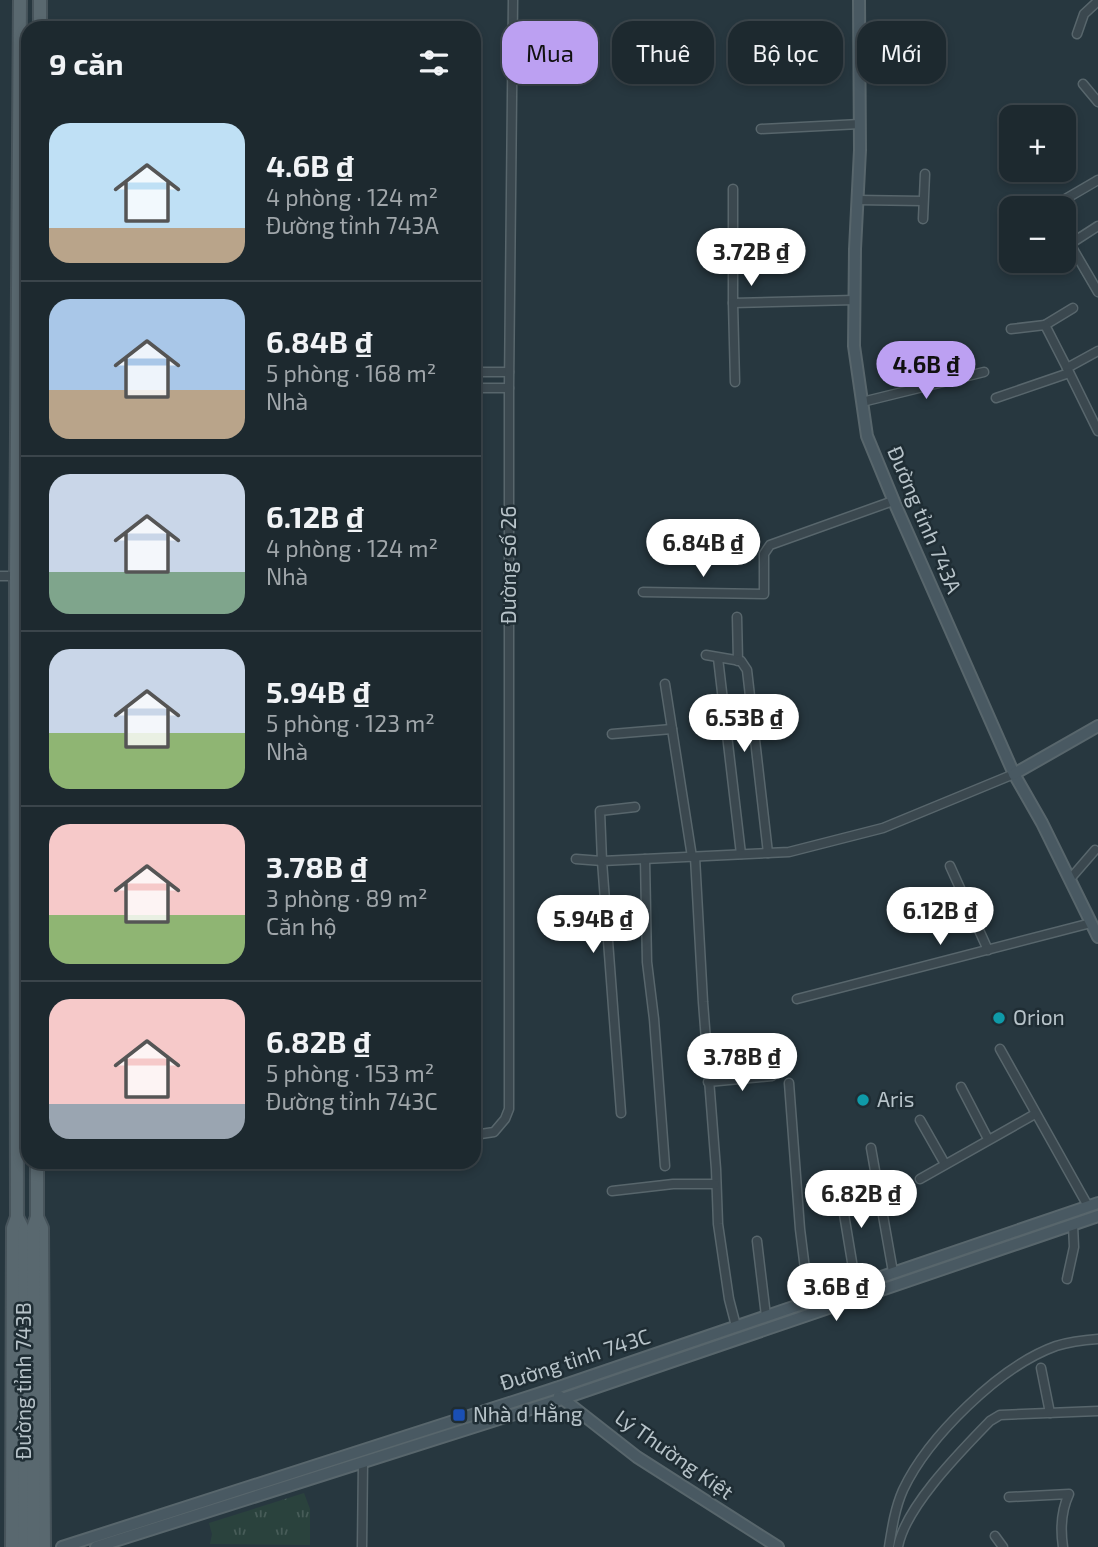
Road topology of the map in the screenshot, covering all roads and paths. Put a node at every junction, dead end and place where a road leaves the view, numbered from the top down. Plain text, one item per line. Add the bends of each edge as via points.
1 (20, 0) edge
2 (40, 0) edge
3 (513, 0) edge
4 (859, 0) edge
5 (1098, 1) edge
6 (40, 21) edge
7 (1077, 34) dead end
8 (1083, 84) dead end
9 (1098, 102) edge
10 (860, 124) junction
11 (761, 129) dead end
12 (925, 174) dead end
13 (1098, 180) edge
14 (733, 188) dead end
15 (1071, 196) edge
16 (858, 200) junction
17 (923, 201) junction
18 (923, 219) dead end
19 (1098, 226) edge
20 (1076, 239) edge
21 (1076, 259) edge
22 (1098, 292) edge
23 (855, 300) junction
24 (733, 303) junction
25 (1073, 308) dead end
26 (1045, 325) junction
27 (1011, 329) dead end
28 (1098, 351) edge
29 (1068, 370) junction
30 (481, 372) edge
31 (509, 372) junction
32 (984, 372) dead end
33 (735, 382) dead end
34 (481, 388) edge
35 (509, 388) junction
36 (996, 398) dead end
37 (862, 402) junction
38 (1098, 431) edge
39 (893, 501) junction
40 (0, 576) edge
41 (16, 576) junction
42 (643, 592) dead end
43 (737, 617) dead end
44 (706, 655) dead end
45 (718, 658) junction
46 (738, 661) junction
47 (665, 684) dead end
48 (21, 695) edge
49 (1098, 726) edge
50 (672, 729) junction
51 (612, 734) dead end
52 (1014, 774) junction
53 (635, 807) dead end
54 (1095, 850) dead end
55 (768, 853) junction
56 (741, 854) junction
57 (693, 857) junction
58 (576, 859) dead end
59 (645, 859) junction
60 (602, 860) junction
61 (950, 866) dead end
62 (1070, 879) junction
63 (21, 901) edge
64 (1093, 919) edge
65 (1098, 937) edge
66 (988, 950) junction
67 (797, 999) dead end
68 (1000, 1049) dead end
69 (772, 1076) dead end
70 (708, 1082) junction
71 (789, 1083) dead end
72 (961, 1087) dead end
73 (621, 1113) dead end
74 (1035, 1114) junction
75 (920, 1120) dead end
76 (481, 1134) edge
77 (988, 1139) junction
78 (870, 1148) dead end
79 (945, 1164) junction
80 (665, 1166) dead end
81 (37, 1169) edge
82 (838, 1178) dead end
83 (920, 1179) dead end
84 (715, 1184) junction
85 (612, 1191) dead end
86 (1093, 1204) edge
87 (1098, 1216) edge
88 (17, 1217) junction
89 (37, 1217) junction
90 (1073, 1225) junction
91 (757, 1241) dead end
92 (27, 1243) junction
93 (893, 1272) junction
94 (1067, 1279) dead end
95 (856, 1286) junction
96 (809, 1301) junction
97 (766, 1316) junction
98 (736, 1326) junction
99 (1098, 1339) edge
100 (1041, 1368) dead end
101 (550, 1390) junction
102 (562, 1399) junction
103 (1098, 1411) edge
104 (1050, 1413) junction
105 (359, 1450) junction
106 (363, 1462) junction
107 (1009, 1497) dead end
108 (185, 1513) junction
109 (995, 1536) dead end
110 (12, 1547) edge
111 (23, 1547) edge
112 (34, 1547) edge
113 (44, 1547) edge
114 (62, 1547) edge
115 (96, 1547) edge
116 (362, 1547) edge
117 (778, 1547) edge
118 (889, 1547) edge
119 (898, 1547) edge
120 (1003, 1547) edge
121 (1063, 1547) edge

1 - 41 main road, Đường tỉnh 743B
2 - 6 main road
3 - 31 street, Đường số 26
4 - 10 main road, Đường tỉnh 743A
5 - 7 street via 1084,13
8 - 9 street
10 - 11 street
10 - 16 main road, Đường tỉnh 743A
12 - 17 street
13 - 15 street
14 - 24 street
16 - 17 street
16 - 23 main road, Đường tỉnh 743A
17 - 18 street
19 - 20 street
21 - 22 street
23 - 24 street
23 - 37 main road, Đường tỉnh 743A
24 - 33 street
25 - 26 street
26 - 27 street
26 - 29 street
28 - 29 street
29 - 36 street
29 - 38 street
30 - 31 street
31 - 35 street, Đường số 26
32 - 37 street
34 - 35 street
35 - 76 street, Đường số 26 via 509,1110 494,1132
37 - 39 main road, Đường tỉnh 743A via 867,436
39 - 42 street via 770,545 764,554 764,594
39 - 52 main road, Đường tỉnh 743A
40 - 41 street
41 - 48 main road, Đường tỉnh 743B
43 - 46 street
44 - 45 street
45 - 46 street
45 - 56 street
46 - 55 street via 747,670
47 - 50 street
49 - 52 main road
50 - 51 street
50 - 57 street
52 - 55 street via 883,828
52 - 62 main road, Đường tỉnh 743A
53 - 60 street via 600,811
54 - 62 street
55 - 56 street
56 - 57 street
57 - 59 street
57 - 70 street
58 - 60 street
59 - 60 street
59 - 80 street via 647,962
60 - 73 street
61 - 66 street
62 - 64 main road, Đường tỉnh 743A
63 - 88 main road, Đường tỉnh 743B
64 - 65 main road, Đường tỉnh 743A
64 - 66 street
66 - 67 street
68 - 74 street
69 - 70 street
70 - 84 street
71 - 96 street
72 - 77 street
74 - 77 street
74 - 86 street
75 - 79 street
77 - 79 street
78 - 93 street
79 - 83 street
81 - 89 main road, Đường tỉnh 743B
82 - 95 street
84 - 85 street
84 - 98 street
86 - 93 main road, Đường tỉnh 743C
87 - 90 main road, Đường tỉnh 743C
88 - 92 main road, Đường tỉnh 743B
88 - 110 main road, Đường tỉnh 743B via 13,1228
89 - 92 main road, Đường tỉnh 743B
89 - 113 main road, Đường tỉnh 743B via 42,1228
90 - 94 street
90 - 102 main road, Đường tỉnh 743C
91 - 97 street
92 - 111 main road
92 - 112 main road
93 - 95 main road, Đường tỉnh 743C
95 - 96 main road, Đường tỉnh 743C
96 - 97 main road, Đường tỉnh 743C
97 - 98 main road, Đường tỉnh 743C
98 - 101 main road, Đường tỉnh 743C
99 - 118 street via 1068,1343 1036,1356 967,1407 942,1432 906,1483
100 - 104 street
101 - 102 main road, Lý Thường Kiệt
101 - 105 main road, Đường tỉnh 743C
102 - 106 main road, Đường tỉnh 743C
102 - 117 main road, Lý Thường Kiệt via 637,1457
103 - 104 street
104 - 119 street via 1000,1415 990,1421 914,1508
105 - 106 main road
105 - 108 main road, Đường tỉnh 743C
106 - 108 main road, Đường tỉnh 743C
106 - 116 street
107 - 121 street via 1069,1493 1060,1527
108 - 114 main road, Đường tỉnh 743C
108 - 115 main road, Đường tỉnh 743C
109 - 120 street

